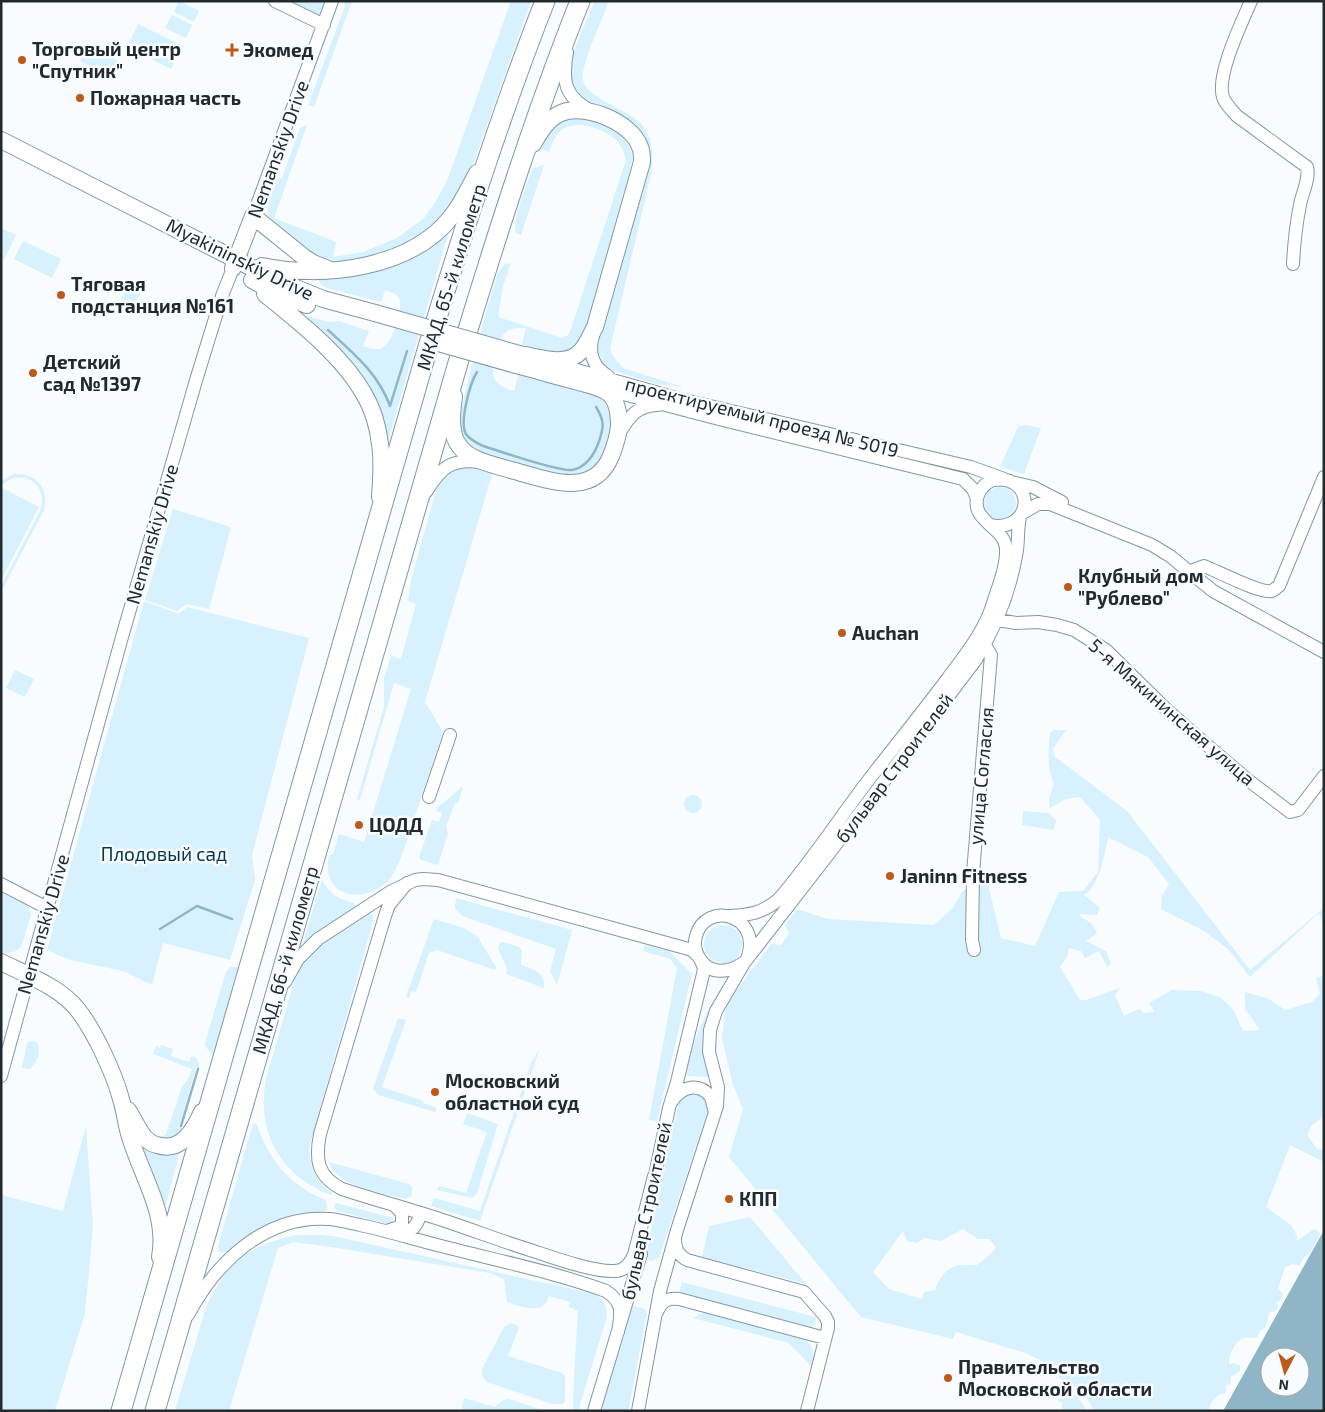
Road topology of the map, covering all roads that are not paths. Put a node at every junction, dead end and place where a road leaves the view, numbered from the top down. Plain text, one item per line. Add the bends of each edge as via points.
1 (276, 1) edge
2 (332, 1) edge
3 (545, 1) edge
4 (580, 1) edge
5 (1251, 1) edge
6 (572, 22) junction
7 (324, 25) junction
8 (600, 115) junction
9 (1, 140) edge
10 (492, 145) junction
11 (1, 151) edge
12 (519, 170) junction
13 (253, 216) junction
14 (1293, 264) dead end
15 (238, 268) junction
16 (337, 270) junction
17 (297, 289) junction
18 (279, 300) junction
19 (374, 319) junction
20 (595, 326) junction
21 (460, 356) junction
22 (518, 359) junction
23 (619, 382) junction
24 (595, 387) junction
25 (662, 404) junction
26 (618, 437) junction
27 (490, 464) junction
28 (1324, 478) edge
29 (1008, 481) junction
30 (976, 499) junction
31 (416, 510) junction
32 (1020, 516) junction
33 (379, 517) junction
34 (991, 525) junction
35 (1104, 525) junction
36 (368, 556) joint
37 (1188, 572) junction
38 (998, 620) junction
39 (980, 642) junction
40 (1324, 652) edge
41 (450, 735) dead end
42 (1324, 776) edge
43 (429, 797) dead end
44 (408, 883) junction
45 (1, 884) edge
46 (47, 908) junction
47 (730, 916) junction
48 (974, 950) dead end
49 (700, 959) junction
50 (746, 959) junction
51 (1, 962) edge
52 (28, 976) junction
53 (266, 1028) junction
54 (1, 1076) edge
55 (214, 1087) junction
56 (121, 1098) junction
57 (669, 1108) junction
58 (713, 1121) junction
59 (654, 1176) junction
60 (394, 1205) junction
61 (421, 1213) junction
62 (677, 1230) junction
63 (391, 1232) junction
64 (151, 1307) junction
65 (655, 1317) junction
66 (618, 1332) junction
67 (825, 1338) junction
68 (173, 1348) junction
69 (596, 1407) edge
70 (637, 1408) edge
71 (121, 1411) edge
72 (155, 1411) edge
73 (807, 1411) edge

1 - 7 street
2 - 7 street, Nemanskiy Drive
3 - 10 highway, МКАД, 65-й километр
4 - 6 highway, МКАД, 65-й километр
5 - 14 street via 1228,56 1223,97 1236,116 1307,167 1308,177 1295,232
6 - 8 street via 565,85 575,100
6 - 12 highway, МКАД, 65-й километр
7 - 13 street, Nemanskiy Drive
8 - 12 main road via 572,111 552,118 543,127
8 - 20 main road via 628,129 640,146 642,162
9 - 15 main road, Myakininskiy Drive
10 - 16 main road via 463,199 437,231 392,257
10 - 33 highway, МКАД, 65-й километр via 455,257
11 - 15 main road, Myakininskiy Drive
12 - 21 highway, МКАД, 65-й километр
13 - 15 main road, Nemanskiy Drive
13 - 16 main road via 312,263
15 - 16 main road via 266,267 294,272
15 - 17 main road, Myakininskiy Drive
15 - 18 main road
15 - 46 street, Nemanskiy Drive via 222,296 197,377
17 - 18 main road via 283,287
17 - 19 main road, Myakininskiy Drive
18 - 19 main road, Myakininskiy Drive
18 - 33 main road via 340,362 364,394 373,413 381,446
19 - 22 main road, Myakininskiy Drive, bridge
20 - 22 main road via 581,351 573,357 564,360
20 - 23 street via 591,342 594,363 606,376
21 - 27 main road via 453,402 454,436 466,453
21 - 31 highway, МКАД, 65-й километр
22 - 23 street, проектируемый проезд № 5019
22 - 24 main road, проектируемый проезд № 5019
23 - 29 street, проектируемый проезд № 5019 via 970,467
24 - 25 street, проектируемый проезд № 5019
24 - 26 main road via 608,392 615,401
25 - 26 street via 637,410
25 - 30 street, проектируемый проезд № 5019 via 963,480 973,489
26 - 27 main road via 604,469 598,476 579,483 558,482
27 - 31 street via 464,461 443,469 434,478
28 - 37 street via 1279,586 1266,591 1204,566
29 - 30 street via 990,482
29 - 32 street, бульвар Строителей via 1023,496 1024,508
29 - 35 street, проектируемый проезд № 5019 via 1033,487
30 - 34 street, бульвар Строителей via 978,512
31 - 53 highway, МКАД, 66-й километр
32 - 34 street via 1007,526
32 - 35 street via 1038,504 1050,504
32 - 38 street, бульвар Строителей via 1016,556
33 - 36 highway, МКАД, 65-й километр
34 - 39 street, бульвар Строителей via 1005,545 1004,561
35 - 37 street via 1152,545
36 - 55 highway, МКАД, 66-й километр
37 - 40 street via 1213,591
38 - 39 street, бульвар Строителей
38 - 42 street, 5-я Мякининская улица via 1057,625 1074,630 1106,650 1201,740 1290,812 1298,810
39 - 47 street, бульвар Строителей via 874,773 785,892 760,911
39 - 48 street, улица Согласия via 991,655 973,873
39 - 50 street, бульвар Строителей via 969,669
41 - 43 street
44 - 49 street via 438,880 692,950
44 - 53 street via 308,947 289,975
44 - 60 street via 385,916 317,1150 321,1170 333,1184
45 - 46 street
46 - 52 street, Nemanskiy Drive
47 - 49 street, бульвар Строителей via 713,917 700,927 695,942
47 - 50 street, бульвар Строителей via 749,932 751,940
49 - 50 street via 708,968 717,971 736,968
49 - 57 street, бульвар Строителей via 703,974
50 - 58 street, бульвар Строителей via 716,1011 710,1030 709,1052 718,1087
51 - 52 main road
52 - 54 street, Nemanskiy Drive
52 - 56 main road via 65,997 78,1010 101,1050
53 - 68 highway, МКАД, 66-й километр
55 - 56 main road via 197,1124 184,1141 174,1146 152,1144 144,1137
55 - 64 highway, МКАД, 66-й километр
56 - 64 main road via 130,1137 160,1216 162,1249
57 - 58 street, бульвар Строителей via 683,1090 700,1088 713,1100
57 - 59 street, бульвар Строителей
58 - 62 street, бульвар Строителей
59 - 61 street via 634,1255 630,1264 618,1271 594,1269 545,1255
59 - 66 street, бульвар Строителей via 644,1239
60 - 61 street
60 - 63 street via 402,1213 402,1223
61 - 63 street via 414,1228 408,1232
62 - 65 street, бульвар Строителей
62 - 67 street via 676,1247 681,1257 687,1260 804,1292 828,1322
63 - 66 street via 606,1291 618,1302
63 - 68 street via 321,1219 292,1223 256,1238 228,1258 209,1280
64 - 71 highway, МКАД, 66-й километр
65 - 67 street via 662,1302 679,1300
65 - 70 street, бульвар Строителей
66 - 69 street, бульвар Строителей
67 - 73 street
68 - 72 highway, МКАД, 66-й километр

